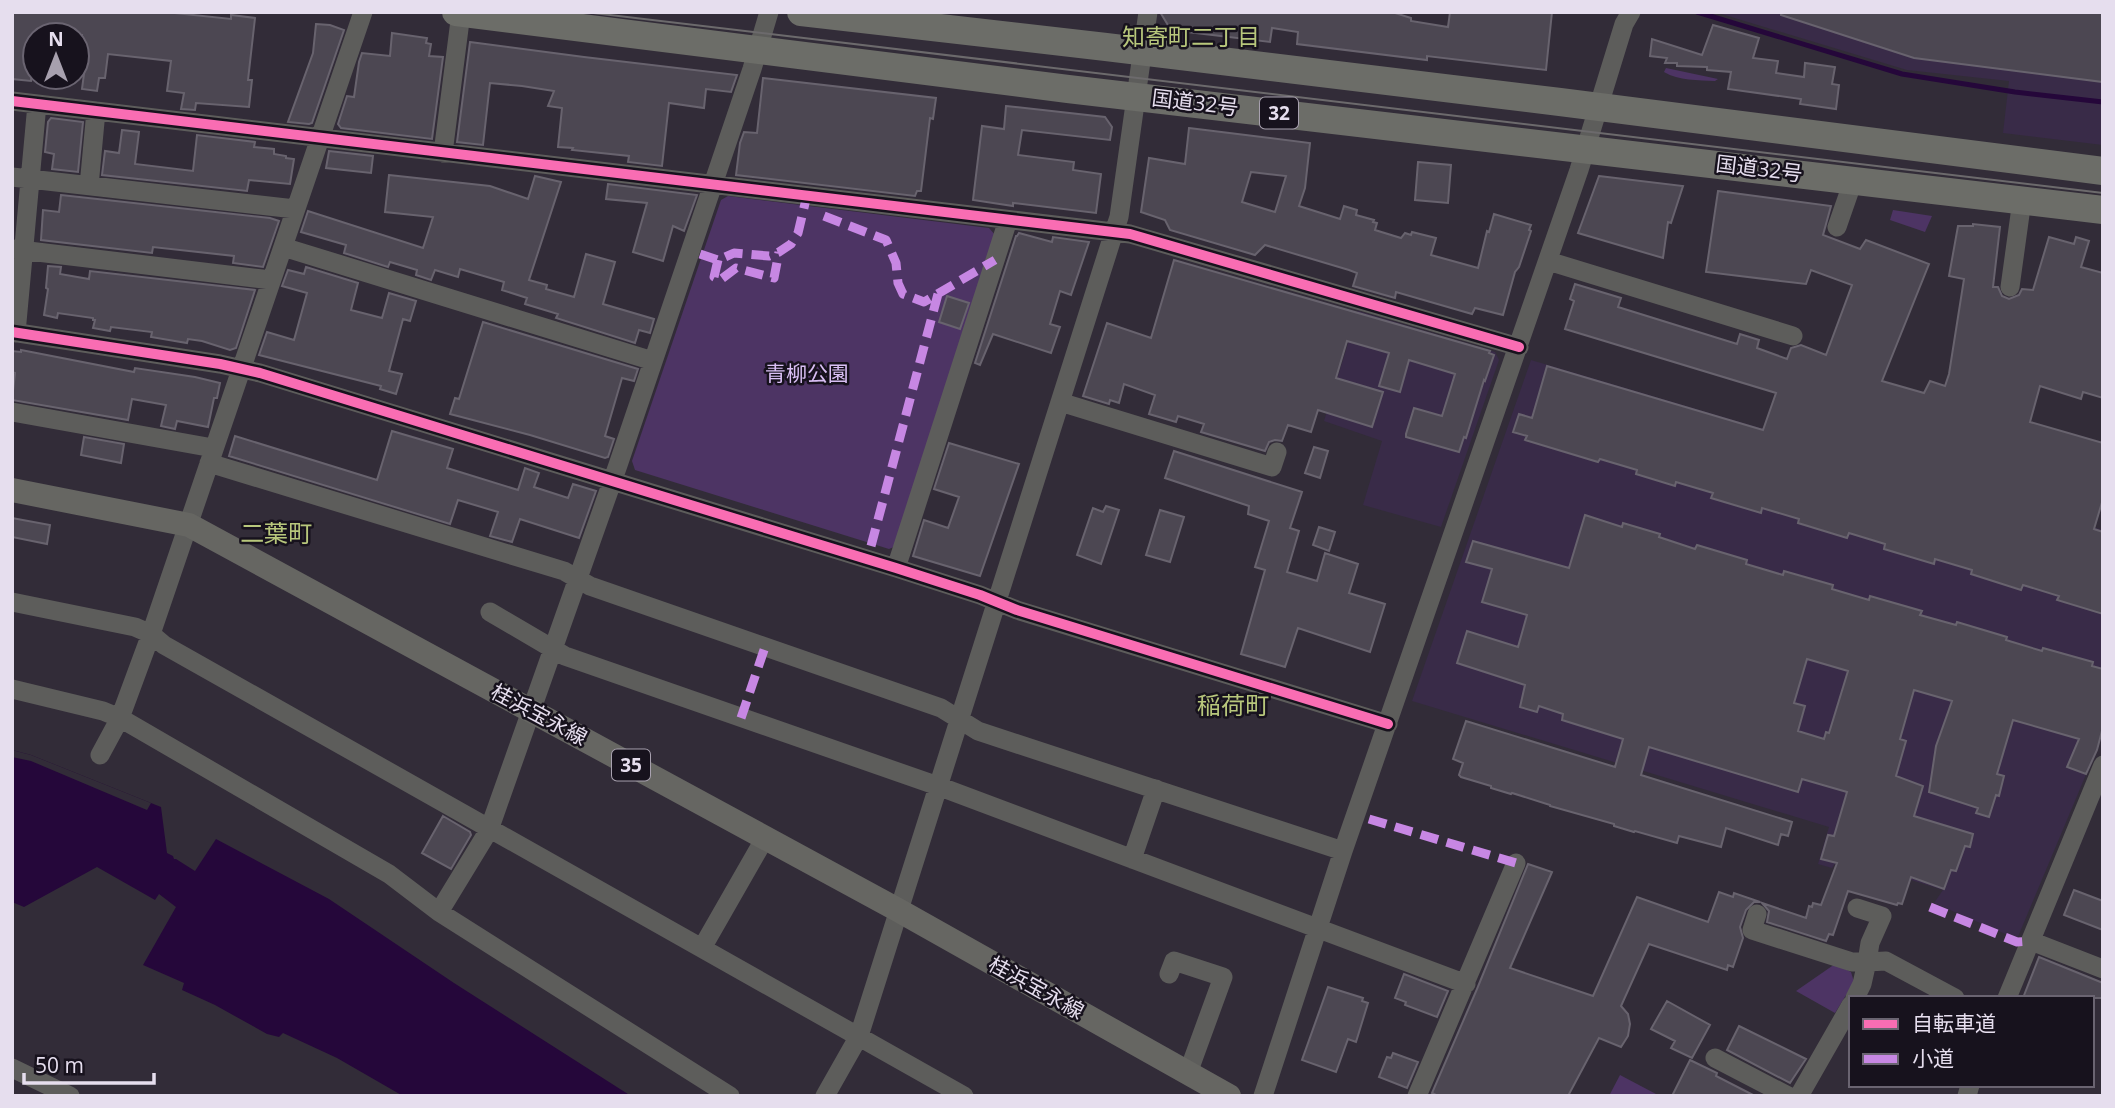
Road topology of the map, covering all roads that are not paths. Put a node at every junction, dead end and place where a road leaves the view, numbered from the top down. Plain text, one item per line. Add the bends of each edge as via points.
1 (363, 12) edge
2 (456, 12) edge
3 (769, 12) edge
4 (801, 12) edge
5 (1147, 12) edge
6 (1631, 12) edge
7 (461, 13) edge
8 (759, 49) junction
9 (1142, 51) junction
10 (1136, 96) junction
11 (12, 101) edge
12 (37, 104) junction
13 (1599, 107) junction
14 (96, 111) junction
15 (319, 138) junction
16 (1586, 148) junction
17 (443, 153) junction
18 (2103, 171) edge
19 (21, 178) edge
20 (1853, 181) junction
21 (713, 183) junction
22 (89, 186) junction
23 (2022, 200) junction
24 (295, 209) junction
25 (2103, 210) edge
26 (1008, 220) junction
27 (1836, 227) dead end
28 (1115, 232) junction
29 (283, 247) junction
30 (18, 249) edge
31 (1548, 261) junction
32 (271, 280) junction
33 (2010, 287) dead end
34 (14, 333) edge
35 (1793, 336) dead end
36 (1519, 347) junction
37 (653, 361) junction
38 (242, 368) junction
39 (1060, 402) junction
40 (12, 412) edge
41 (1277, 452) dead end
42 (211, 456) junction
43 (612, 481) junction
44 (12, 490) edge
45 (189, 525) junction
46 (896, 568) junction
47 (577, 578) junction
48 (12, 602) edge
49 (997, 602) junction
50 (491, 612) dead end
51 (151, 634) junction
52 (553, 649) junction
53 (12, 689) edge
54 (531, 712) junction
55 (120, 718) junction
56 (958, 720) junction
57 (1388, 724) junction
58 (100, 755) dead end
59 (2103, 765) edge
60 (938, 786) junction
61 (1156, 789) junction
62 (489, 830) junction
63 (765, 838) junction
64 (1343, 851) junction
65 (1132, 859) junction
66 (1516, 863) dead end
67 (1857, 908) dead end
68 (898, 910) junction
69 (439, 912) junction
70 (1757, 914) dead end
71 (1317, 928) junction
72 (2031, 941) junction
73 (702, 948) junction
74 (1867, 962) junction
75 (2103, 969) edge
76 (1169, 974) dead end
77 (1466, 984) junction
78 (1856, 996) edge
79 (1951, 996) edge
80 (2008, 996) edge
81 (1849, 1014) edge
82 (859, 1036) junction
83 (1715, 1058) dead end
84 (12, 1068) edge
85 (1188, 1073) junction
86 (70, 1096) edge
87 (730, 1096) edge
88 (825, 1096) edge
89 (964, 1096) edge
90 (1229, 1096) edge
91 (1263, 1096) edge
92 (1417, 1096) edge
93 (1788, 1096) edge
94 (1799, 1096) edge

1 - 15 street
2 - 7 highway, 国道32号 / 32
3 - 8 street
4 - 9 highway, 国道32号 / 32
5 - 9 street
6 - 13 street
7 - 8 highway, 国道32号 / 32
7 - 17 street
8 - 10 highway, 国道32号 / 32
8 - 21 street
9 - 10 street
9 - 13 highway, 国道32号 / 32
10 - 16 highway, 国道32号 / 32
10 - 28 street
11 - 12 street
12 - 14 street
12 - 19 street
13 - 16 street
13 - 18 highway, 国道32号 / 32
14 - 15 street
14 - 22 street
15 - 17 street
15 - 24 street
16 - 20 highway, 国道32号 / 32
16 - 31 street
17 - 21 street
19 - 22 street
19 - 30 street
20 - 23 highway, 国道32号 / 32
20 - 27 street
21 - 26 street
21 - 37 street
22 - 24 street
23 - 25 highway, 国道32号 / 32
23 - 33 street
24 - 29 street
26 - 28 street
26 - 46 street
28 - 36 street
28 - 39 street
29 - 32 street
29 - 37 street
30 - 32 street
30 - 34 street
31 - 35 street
31 - 36 street
32 - 38 street
34 - 38 street
36 - 57 street
37 - 43 street
38 - 42 street
38 - 43 street
39 - 41 street via 1187,432 1272,467
39 - 49 street
40 - 42 street
42 - 45 street
42 - 47 street
43 - 46 street
43 - 47 street
44 - 45 main road, 桂浜宝永線 / 35
45 - 51 street
45 - 54 main road, 桂浜宝永線 / 35
46 - 49 street
47 - 52 street
47 - 56 street via 941,708
48 - 51 street
49 - 56 street
49 - 57 street
50 - 52 street
51 - 55 street
51 - 62 street
52 - 54 street
52 - 60 street
53 - 55 street
54 - 62 street
54 - 63 main road, 桂浜宝永線 / 35
55 - 58 street
55 - 69 street via 389,874
56 - 60 street
56 - 61 street via 978,731
57 - 64 street
59 - 72 street
60 - 65 street
60 - 68 street
61 - 64 street
61 - 65 street
62 - 69 street
62 - 73 street
63 - 68 main road, 桂浜宝永線 / 35
63 - 73 street
64 - 71 street
65 - 71 street
66 - 77 street
67 - 74 street via 1882,916
68 - 82 street
68 - 85 main road, 桂浜宝永線 / 35
69 - 87 street
70 - 74 street via 1752,930 1852,962
71 - 77 street
71 - 91 street
72 - 75 street
72 - 80 street
73 - 82 street
74 - 78 street
74 - 79 street via 1886,961
76 - 85 street via 1174,961 1223,977
77 - 92 street
81 - 94 street
82 - 88 street
82 - 89 street
83 - 93 street
84 - 86 street
85 - 90 main road, 桂浜宝永線 / 35

